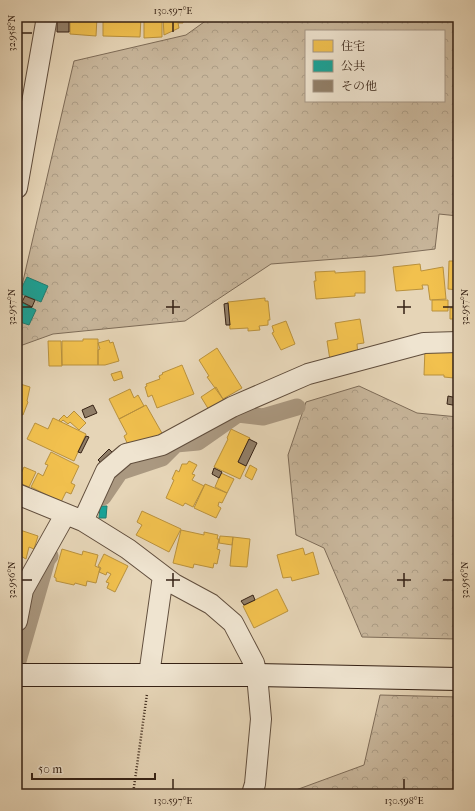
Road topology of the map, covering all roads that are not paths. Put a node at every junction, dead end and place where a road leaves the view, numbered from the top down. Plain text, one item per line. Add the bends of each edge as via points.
1 (47, 17) edge
2 (17, 188) edge
3 (458, 342) edge
4 (17, 494) edge
5 (74, 518) junction
6 (163, 576) junction
7 (17, 622) edge
8 (17, 675) edge
9 (149, 675) junction
10 (256, 676) junction
11 (458, 679) edge
12 (252, 794) edge

1 - 2 street
3 - 5 street via 417,344 308,374 232,407 162,444 126,454 106,471
4 - 5 street
5 - 6 street via 128,549
5 - 7 street via 23,590
6 - 9 street
6 - 10 street via 211,604 232,623 254,664
8 - 9 street
9 - 10 street
10 - 11 street
10 - 12 street via 261,719

